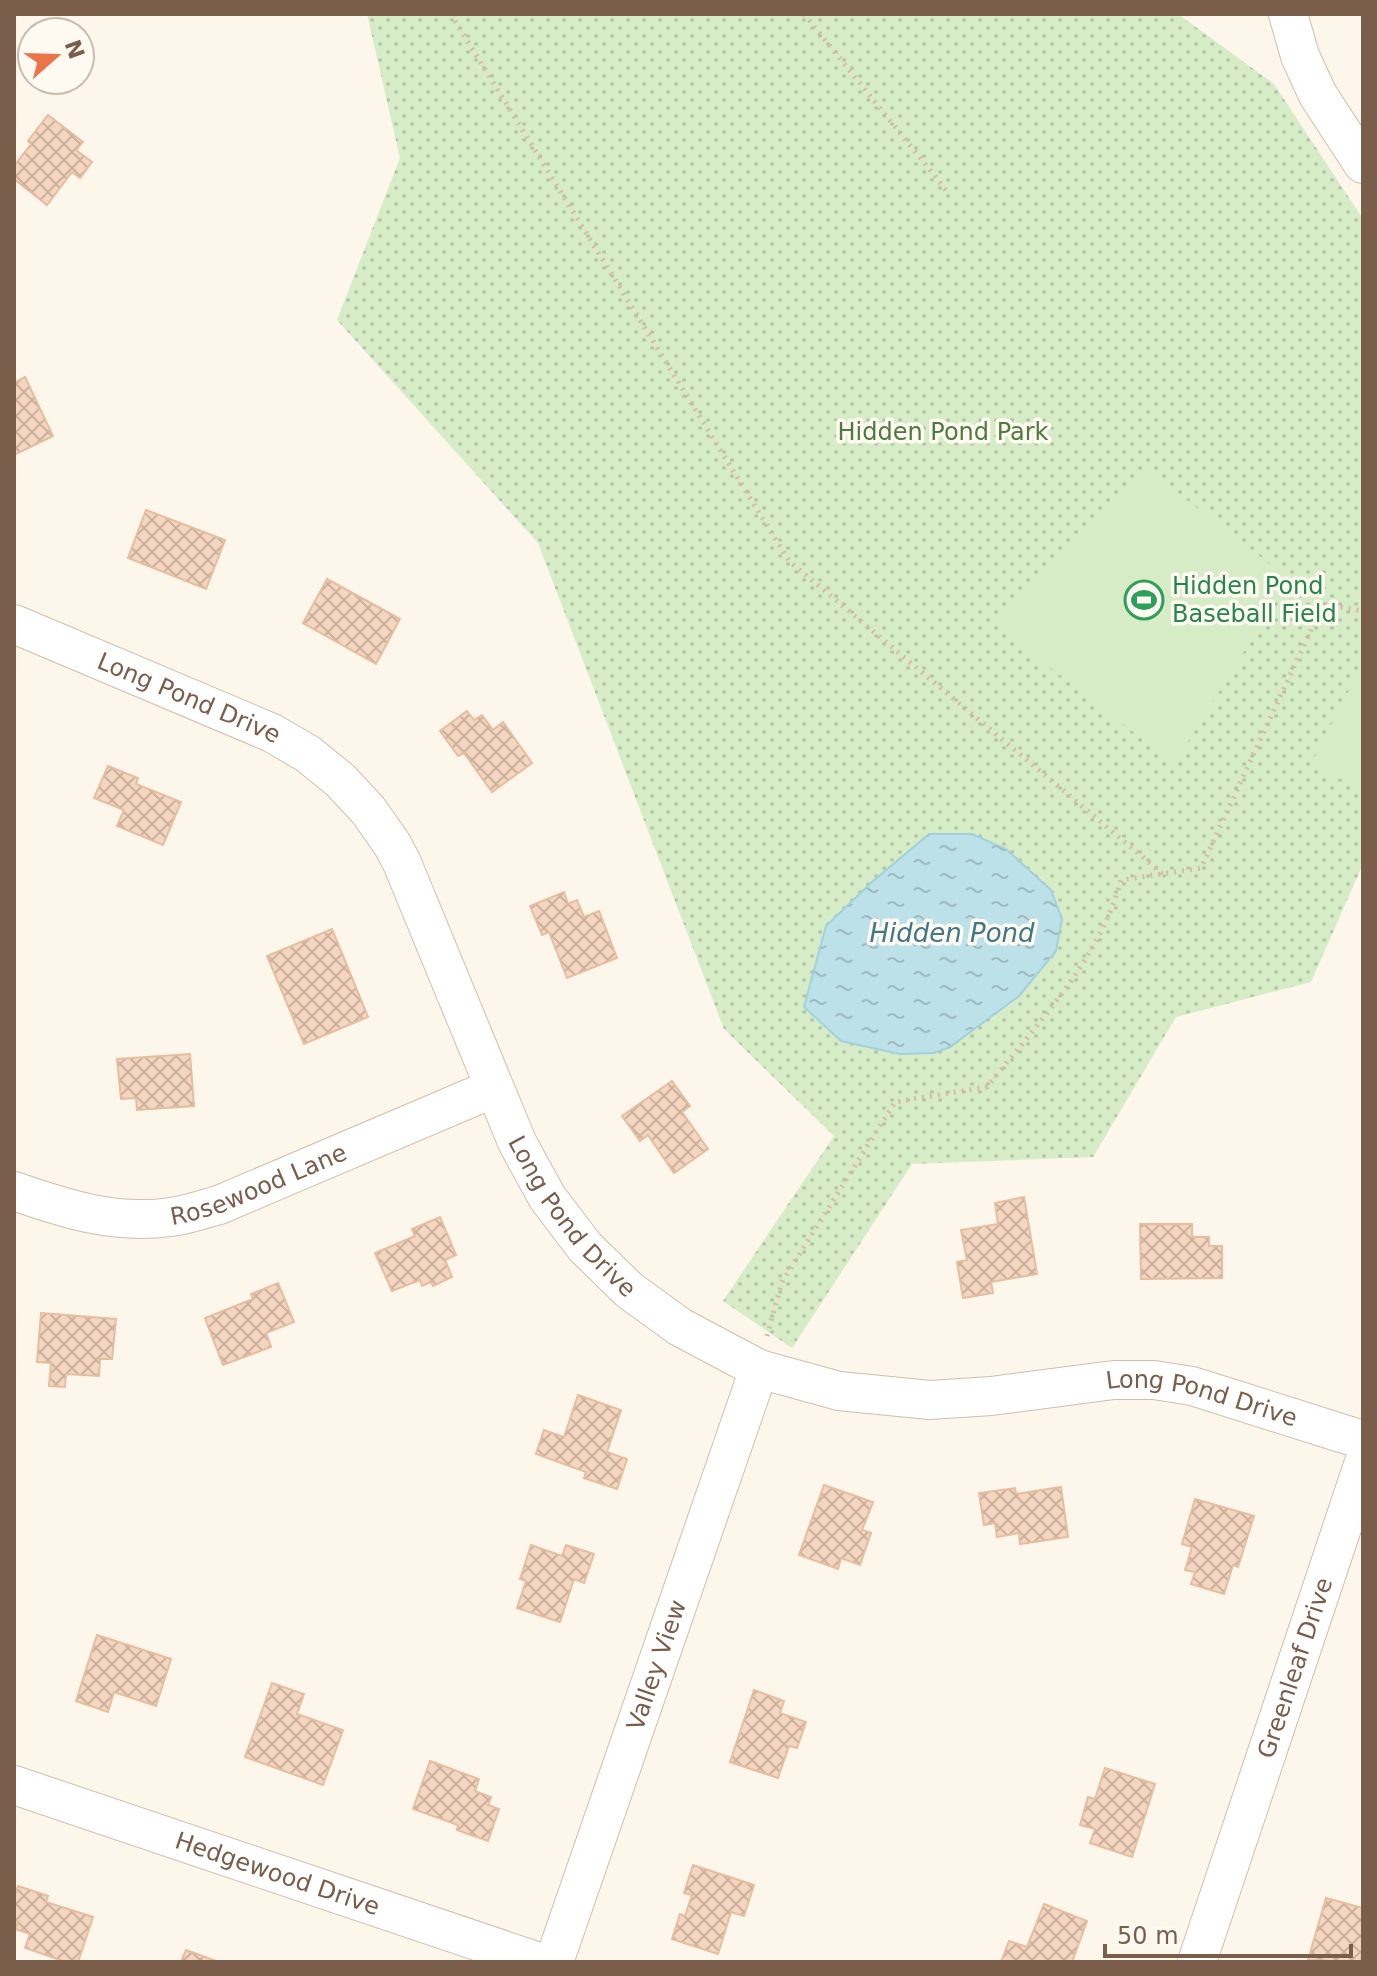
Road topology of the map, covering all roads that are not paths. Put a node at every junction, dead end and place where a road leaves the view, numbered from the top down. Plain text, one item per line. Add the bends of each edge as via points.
1 (1288, 14) edge
2 (1363, 164) edge
3 (14, 624) edge
4 (494, 1088) junction
5 (14, 1191) edge
6 (759, 1369) junction
7 (1363, 1440) edge
8 (1363, 1465) edge
9 (14, 1785) edge
10 (539, 1962) edge
11 (554, 1962) edge
12 (1197, 1962) edge

1 - 2 street via 1318,95
3 - 4 street, Long Pond Drive via 272,733 340,780 368,810 402,863
4 - 5 street, Rosewood Lane via 219,1205 172,1217 91,1216
4 - 6 street, Long Pond Drive via 547,1197 585,1247 629,1290 680,1327
6 - 7 street, Long Pond Drive via 839,1391 930,1400 1154,1380 1192,1386
6 - 11 street, Valley View
8 - 12 street, Greenleaf Drive
9 - 10 street, Hedgewood Drive

